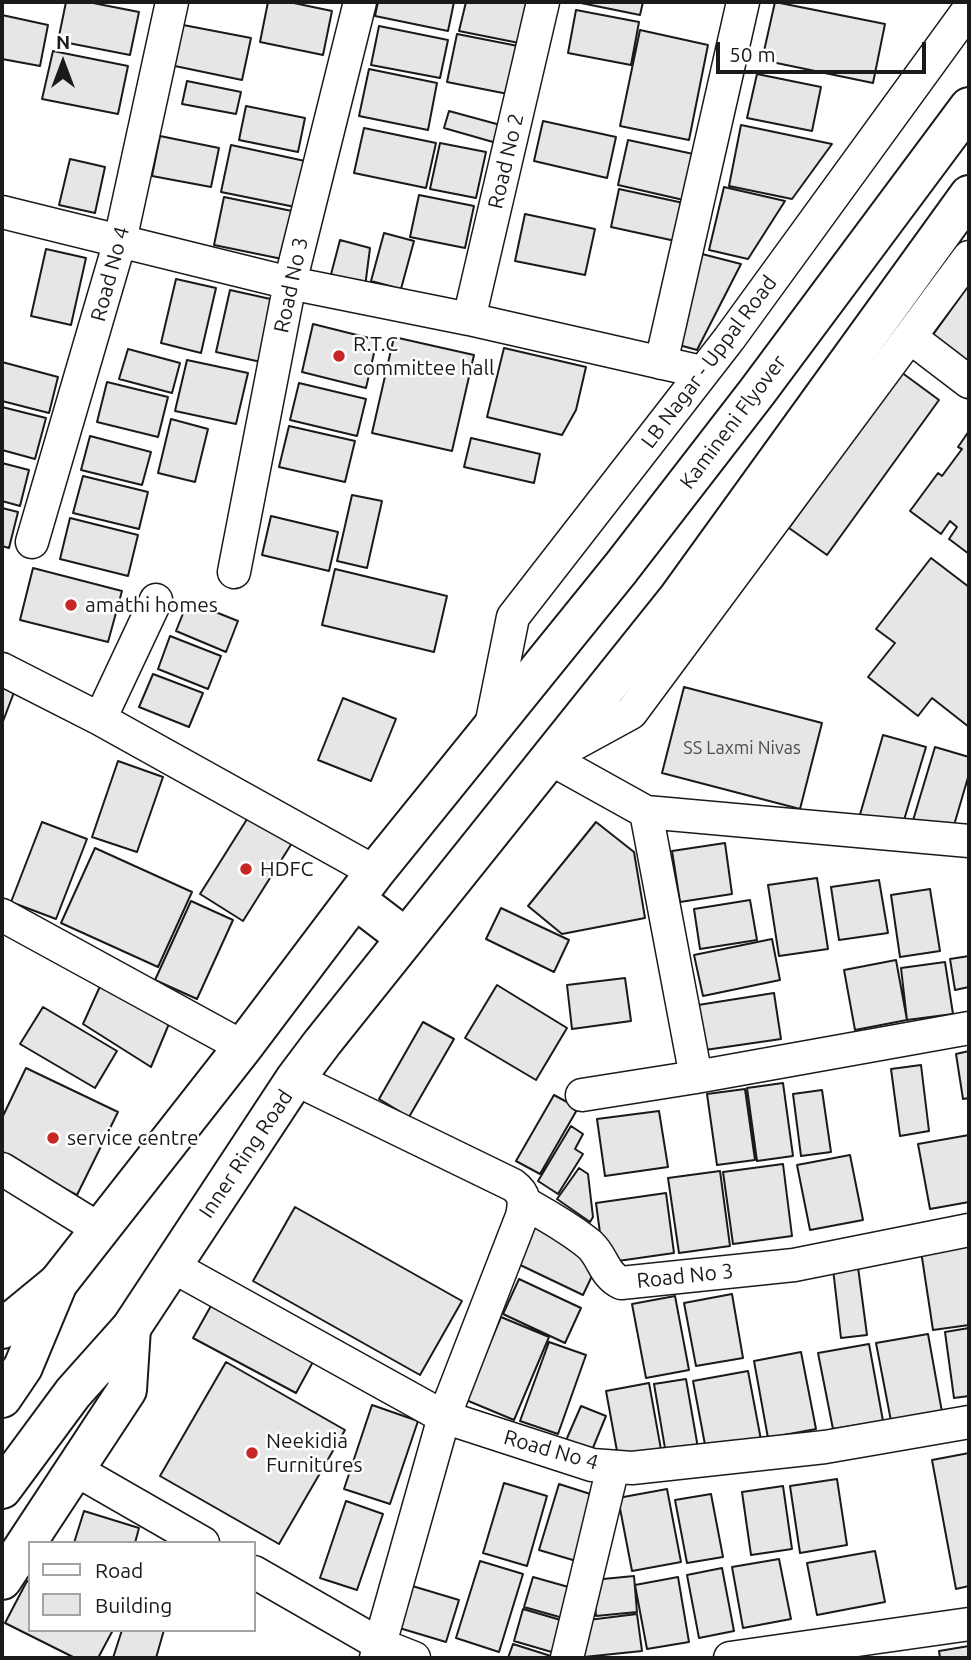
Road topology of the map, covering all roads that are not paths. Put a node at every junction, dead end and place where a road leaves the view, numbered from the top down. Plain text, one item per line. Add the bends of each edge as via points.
1 (172, 2) edge
2 (360, 2) edge
3 (543, 2) edge
4 (743, 2) edge
5 (969, 9) edge
6 (969, 107) edge
7 (969, 195) edge
8 (2, 212) edge
9 (120, 241) junction
10 (969, 257) edge
11 (290, 284) junction
12 (469, 319) junction
13 (910, 337) junction
14 (661, 363) junction
15 (702, 372) junction
16 (969, 382) edge
17 (32, 542) dead end
18 (234, 572) dead end
19 (156, 600) dead end
20 (2, 669) edge
21 (100, 719) junction
22 (490, 733) junction
23 (549, 758) junction
24 (646, 812) junction
25 (969, 841) edge
26 (365, 886) junction
27 (2, 915) edge
28 (406, 938) junction
29 (272, 1009) junction
30 (969, 1028) edge
31 (322, 1043) junction
32 (243, 1047) junction
33 (695, 1077) junction
34 (296, 1079) junction
35 (582, 1095) dead end
36 (2, 1169) edge
37 (524, 1203) junction
38 (99, 1229) junction
39 (969, 1230) edge
40 (172, 1266) junction
41 (58, 1283) junction
42 (131, 1328) junction
43 (2, 1329) edge
44 (2, 1398) edge
45 (444, 1417) junction
46 (969, 1422) edge
47 (613, 1467) junction
48 (76, 1470) junction
49 (2, 1489) edge
50 (28, 1541) edge
51 (28, 1541) edge
52 (200, 1541) edge
53 (256, 1573) edge
54 (2, 1580) edge
55 (969, 1623) edge
56 (378, 1651) edge
57 (414, 1658) edge
58 (567, 1658) edge
59 (730, 1658) edge

1 - 9 street, Road No 4
2 - 11 street, Road No 3
3 - 12 street, Road No 2
4 - 14 street
5 - 15 street, LB Nagar - Uppal Road
6 - 22 main road, Kamineni Flyover via 748,403
7 - 23 main road via 678,598
8 - 9 street
9 - 11 street
9 - 17 street, Road No 4
10 - 13 street
11 - 12 street
11 - 18 street, Road No 3
12 - 14 street
13 - 16 street
13 - 23 street via 631,713
14 - 15 street
15 - 22 street, LB Nagar - Uppal Road via 513,617
19 - 21 street
20 - 21 street
21 - 26 street
22 - 26 main road
23 - 24 street
23 - 28 main road, Inner Ring Road
24 - 25 street
24 - 33 street
26 - 28 main road
26 - 29 main road
27 - 32 street
28 - 31 main road, Inner Ring Road
29 - 31 main road
29 - 32 main road
30 - 33 street
31 - 34 main road, Inner Ring Road
32 - 38 main road
33 - 35 street
34 - 37 street, Road No 3 via 513,1185 522,1192
34 - 40 main road, Inner Ring Road
36 - 38 street
37 - 39 street, Road No 3 via 590,1245 621,1283 794,1265
37 - 45 street
38 - 41 main road
40 - 42 main road, Inner Ring Road
40 - 45 street, Road No 4
41 - 43 main road
41 - 44 main road via 23,1367
42 - 48 main road, Inner Ring Road via 127,1390
42 - 49 main road via 73,1393
45 - 47 street, Road No 4 via 592,1465
45 - 56 street
46 - 47 street, Road No 4 via 825,1447
47 - 58 street
48 - 50 main road, Inner Ring Road
48 - 52 street
51 - 54 main road, Inner Ring Road
53 - 56 street
55 - 59 street
56 - 57 street

